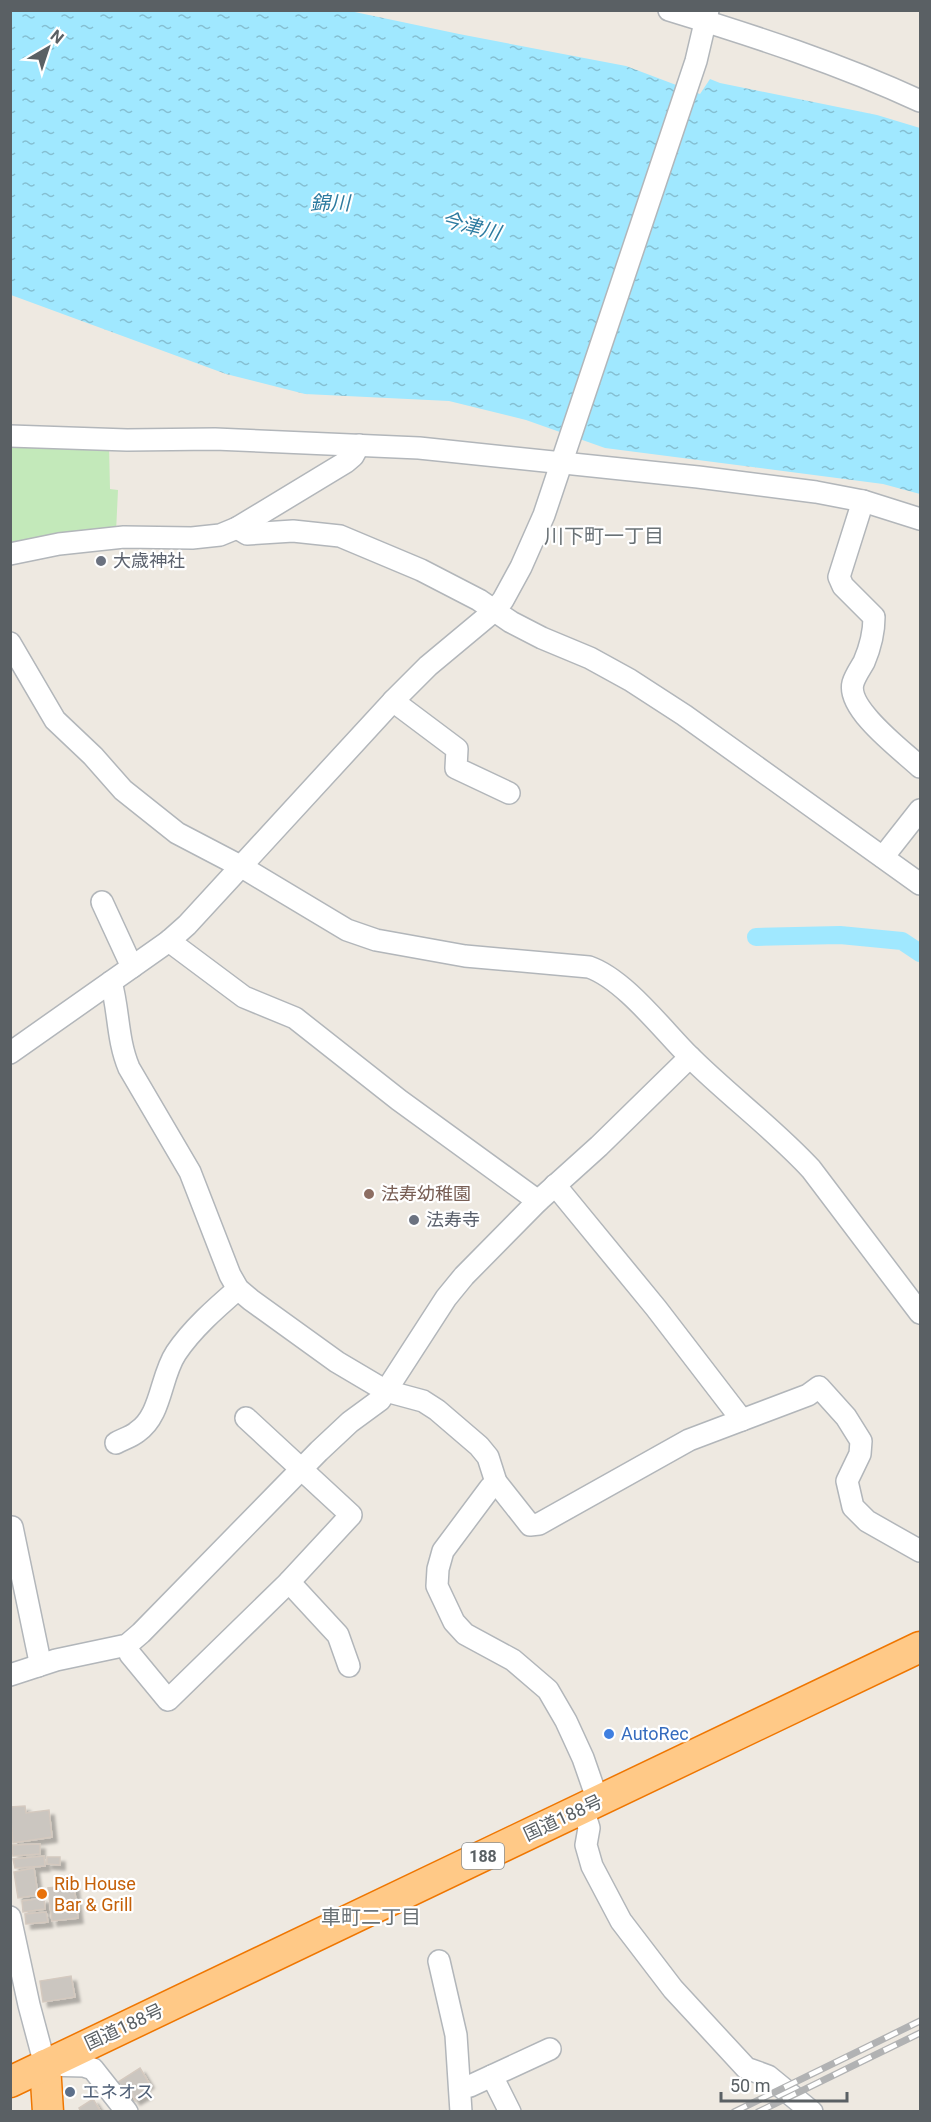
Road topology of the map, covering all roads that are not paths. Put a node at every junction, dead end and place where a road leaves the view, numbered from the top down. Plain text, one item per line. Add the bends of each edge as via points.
1 (669, 10) edge
2 (707, 16) edge
3 (921, 101) edge
4 (10, 436) edge
5 (359, 445) junction
6 (563, 457) junction
7 (863, 501) junction
8 (921, 519) edge
9 (237, 528) junction
10 (10, 554) edge
11 (494, 610) junction
12 (10, 643) edge
13 (393, 701) junction
14 (921, 767) edge
15 (509, 793) dead end
16 (921, 810) edge
17 (883, 857) junction
18 (242, 867) junction
19 (921, 884) edge
20 (102, 902) dead end
21 (169, 941) junction
22 (132, 968) junction
23 (111, 981) junction
24 (10, 1053) edge
25 (690, 1057) junction
26 (555, 1185) junction
27 (538, 1201) junction
28 (238, 1289) junction
29 (921, 1313) edge
30 (386, 1391) junction
31 (246, 1418) dead end
32 (742, 1420) junction
33 (116, 1443) dead end
34 (300, 1470) junction
35 (496, 1482) junction
36 (12, 1527) dead end
37 (921, 1551) edge
38 (289, 1582) junction
39 (127, 1645) junction
40 (921, 1647) edge
41 (38, 1666) junction
42 (349, 1666) dead end
43 (10, 1676) edge
44 (590, 1805) junction
45 (10, 1917) edge
46 (439, 1961) dead end
47 (550, 2049) dead end
48 (45, 2065) junction
49 (492, 2076) junction
50 (10, 2082) edge
51 (461, 2086) junction
52 (48, 2112) edge
53 (127, 2112) edge
54 (461, 2112) edge
55 (510, 2112) edge
56 (812, 2112) edge

1 - 2 street
2 - 3 street
2 - 6 street via 696,61
4 - 5 street
5 - 6 street
5 - 9 street via 346,462
6 - 7 street
6 - 11 street via 521,567
7 - 8 street
7 - 14 street via 839,576 843,586 874,617 865,659 852,684 854,696 873,724
9 - 10 street via 220,535 124,537
9 - 11 street via 247,534 293,531 340,536 422,570
11 - 13 street
11 - 17 street via 630,680
12 - 18 street via 55,720 123,790 177,833
13 - 15 street via 456,749 456,768
13 - 18 street
16 - 17 street
17 - 19 street
18 - 21 street
18 - 25 street via 347,930 376,940 465,956 601,971
20 - 22 street
21 - 22 street
21 - 27 street via 244,997 295,1018
22 - 23 street
23 - 24 street
23 - 28 street via 124,1055 190,1172
25 - 26 street
25 - 29 street via 811,1169
26 - 27 street
26 - 32 street
27 - 30 street via 446,1298
28 - 30 street via 296,1334
28 - 33 street via 176,1352 148,1420 138,1432
30 - 34 street
30 - 35 street via 423,1401 437,1410 479,1446 488,1458
31 - 34 street
32 - 35 street via 689,1440 539,1524 530,1525
32 - 37 street via 808,1395 819,1387 861,1441 860,1454 847,1481 853,1507 867,1521
34 - 38 street via 351,1515
34 - 39 street
35 - 44 street via 444,1551 437,1586 454,1622 465,1634 513,1660 548,1690 574,1739
36 - 41 street
38 - 39 street via 168,1700 129,1654
38 - 42 street via 338,1635
39 - 41 street
40 - 44 highway, 国道188号 / 188
41 - 43 street
44 - 48 highway, 国道188号 / 188
44 - 56 street via 586,1845 592,1866 628,1930 673,1989 746,2068 768,2076
45 - 48 street
46 - 51 street via 456,2035
47 - 49 street
48 - 50 highway, 国道188号 / 188
48 - 52 highway
48 - 53 street via 93,2069
49 - 51 street
49 - 55 street
51 - 54 street

